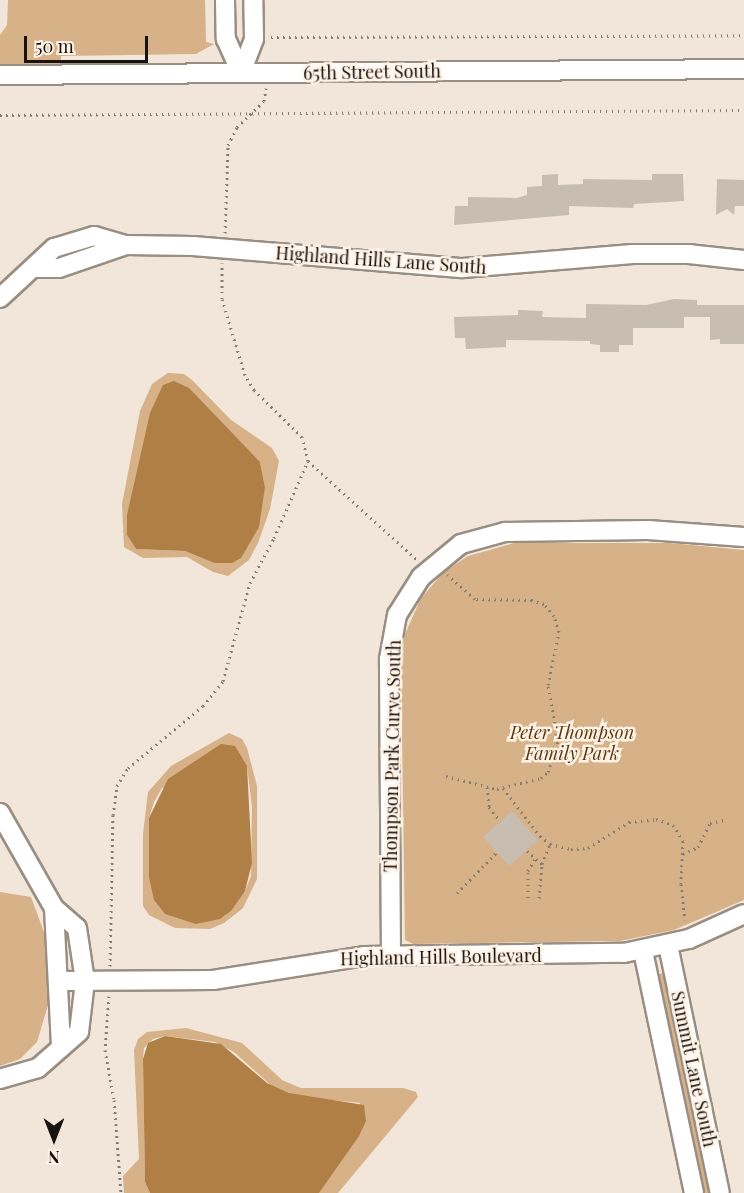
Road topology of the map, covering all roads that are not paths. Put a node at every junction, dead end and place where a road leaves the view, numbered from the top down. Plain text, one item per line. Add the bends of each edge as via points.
1 (225, 0) edge
2 (253, 0) edge
3 (744, 69) edge
4 (241, 73) junction
5 (0, 75) edge
6 (744, 260) edge
7 (2, 291) edge
8 (744, 537) edge
9 (0, 813) edge
10 (54, 908) junction
11 (744, 914) edge
12 (668, 945) junction
13 (642, 951) junction
14 (391, 956) junction
15 (60, 981) junction
16 (85, 981) junction
17 (61, 1048) junction
18 (0, 1079) edge
19 (694, 1193) edge
20 (720, 1193) edge

1 - 4 street via 226,39
2 - 4 street via 254,39
3 - 4 street, 65th Street South
4 - 5 street, 65th Street South
6 - 7 street, Highland Hills Lane South via 642,254 463,268 193,246 126,245 59,268 35,268
8 - 14 street, Thompson Park Curve South via 648,530 505,532 462,544 421,577 397,615 389,659
9 - 10 street
10 - 15 street
10 - 16 street via 77,928
11 - 12 street, Highland Hills Boulevard
12 - 13 street, Highland Hills Boulevard
12 - 20 street, Summit Lane South
13 - 14 street, Highland Hills Boulevard via 597,955
13 - 19 street, Summit Lane South
14 - 16 street, Highland Hills Boulevard via 334,958 213,980
15 - 16 street, Highland Hills Boulevard
15 - 17 street
16 - 17 street via 79,1032
17 - 18 street via 32,1071

